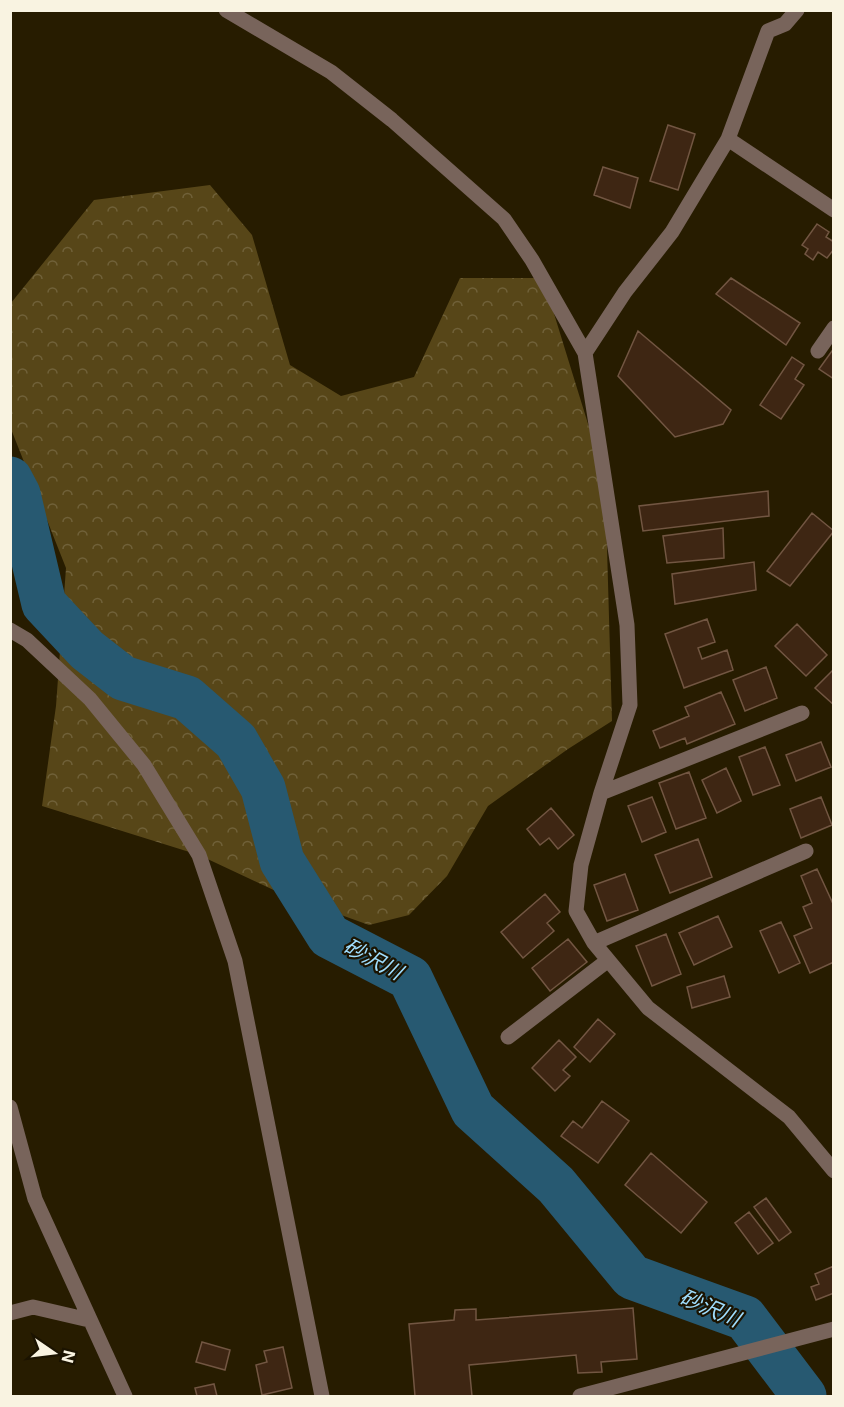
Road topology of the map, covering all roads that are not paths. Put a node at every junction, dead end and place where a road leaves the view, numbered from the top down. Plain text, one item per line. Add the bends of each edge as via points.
1 (226, 10) edge
2 (797, 10) edge
3 (728, 139) junction
4 (834, 210) edge
5 (834, 328) edge
6 (818, 351) dead end
7 (585, 353) junction
8 (10, 630) edge
9 (802, 713) dead end
10 (601, 793) junction
11 (806, 851) dead end
12 (594, 943) junction
13 (607, 961) junction
14 (508, 1037) dead end
15 (10, 1107) edge
16 (834, 1171) edge
17 (10, 1313) edge
18 (89, 1320) junction
19 (834, 1329) edge
20 (124, 1396) edge
21 (322, 1396) edge
22 (580, 1396) edge

1 - 7 street via 331,72 393,120 504,219
2 - 3 street via 785,24 768,31
3 - 4 street
3 - 7 street via 672,232 625,292
5 - 6 street
7 - 10 street via 627,625 629,671 630,705
8 - 21 street via 27,640 90,699 144,765 199,855 236,961
9 - 10 street
10 - 12 street via 581,865 576,911
11 - 12 street
12 - 13 street
13 - 14 street
13 - 16 street via 648,1008 789,1117
15 - 18 street via 35,1199
17 - 18 street via 33,1307
18 - 20 street
19 - 22 street

